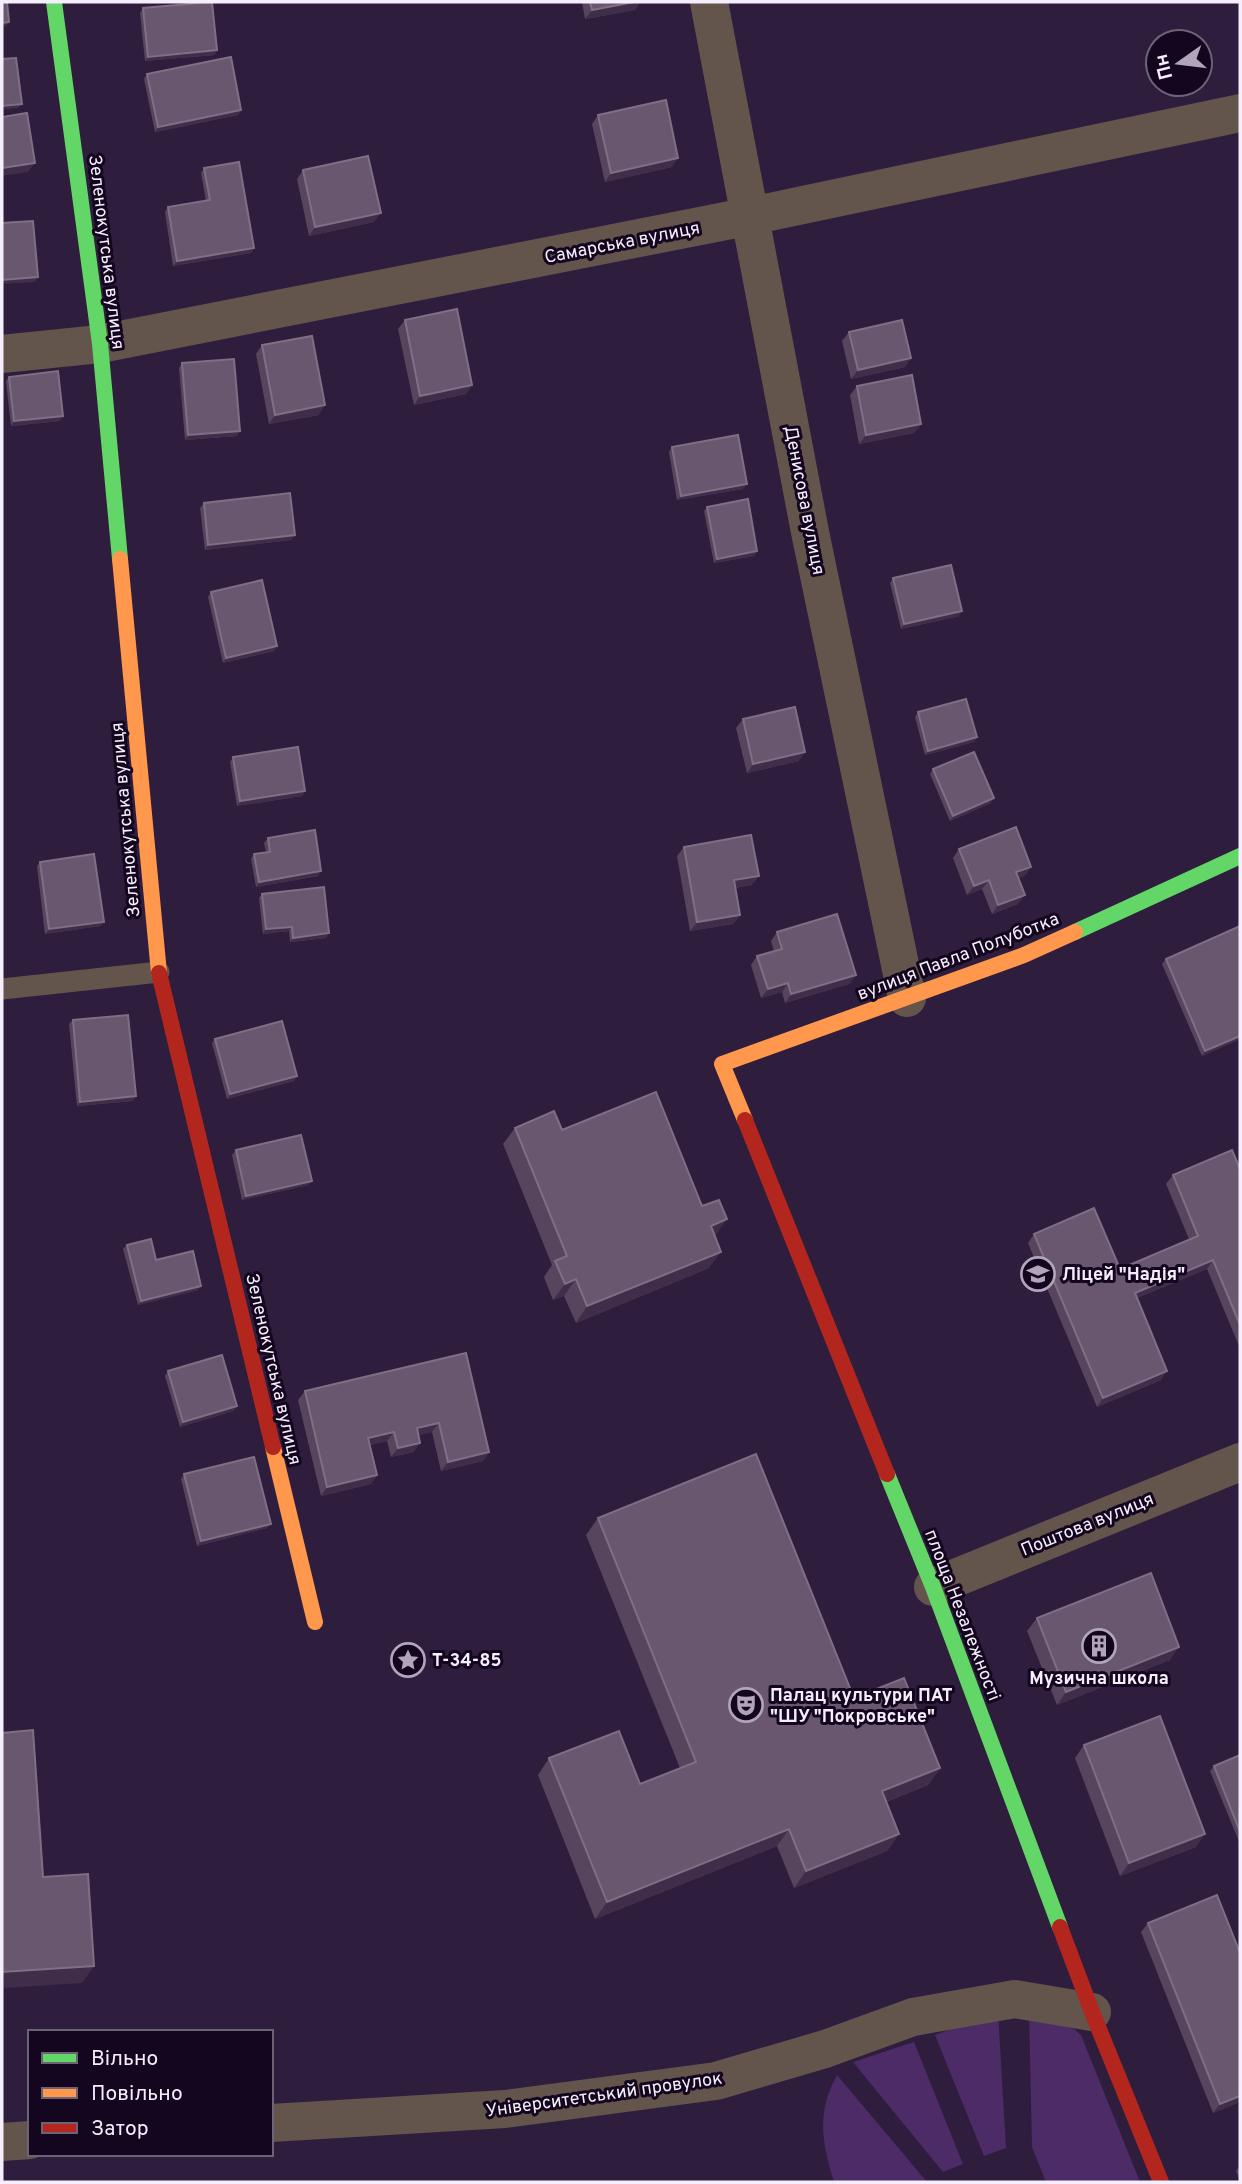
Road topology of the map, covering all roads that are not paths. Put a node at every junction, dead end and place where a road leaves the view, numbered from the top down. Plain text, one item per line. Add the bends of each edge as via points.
1 (54, 2) edge
2 (709, 2) edge
3 (1240, 113) edge
4 (751, 216) junction
5 (100, 344) junction
6 (2, 354) edge
7 (1240, 856) edge
8 (159, 972) junction
9 (2, 989) edge
10 (906, 998) junction
11 (722, 1064) joint
12 (1240, 1462) edge
13 (933, 1587) junction
14 (315, 1622) dead end
15 (1092, 2012) junction
16 (273, 2123) edge
17 (28, 2140) edge
18 (2, 2142) edge
19 (1161, 2182) edge

1 - 5 street, Зеленокутська вулиця
2 - 4 street, Денисова вулиця
3 - 4 street, Самарська вулиця
4 - 5 street, Самарська вулиця
4 - 10 street, Денисова вулиця via 810,532
5 - 6 street, Самарська вулиця
5 - 8 street, Зеленокутська вулиця
7 - 10 street, вулиця Павла Полуботка via 1024,955
8 - 9 lane
8 - 14 street, Зеленокутська вулиця
10 - 11 street, вулиця Павла Полуботка
11 - 13 street, площа Незалежності
12 - 13 street, Поштова вулиця
13 - 15 street, площа Незалежності
15 - 16 street, Університетський провулок via 1015,1998 913,2017 716,2081 505,2109
15 - 19 street, площа Незалежності
17 - 18 street

